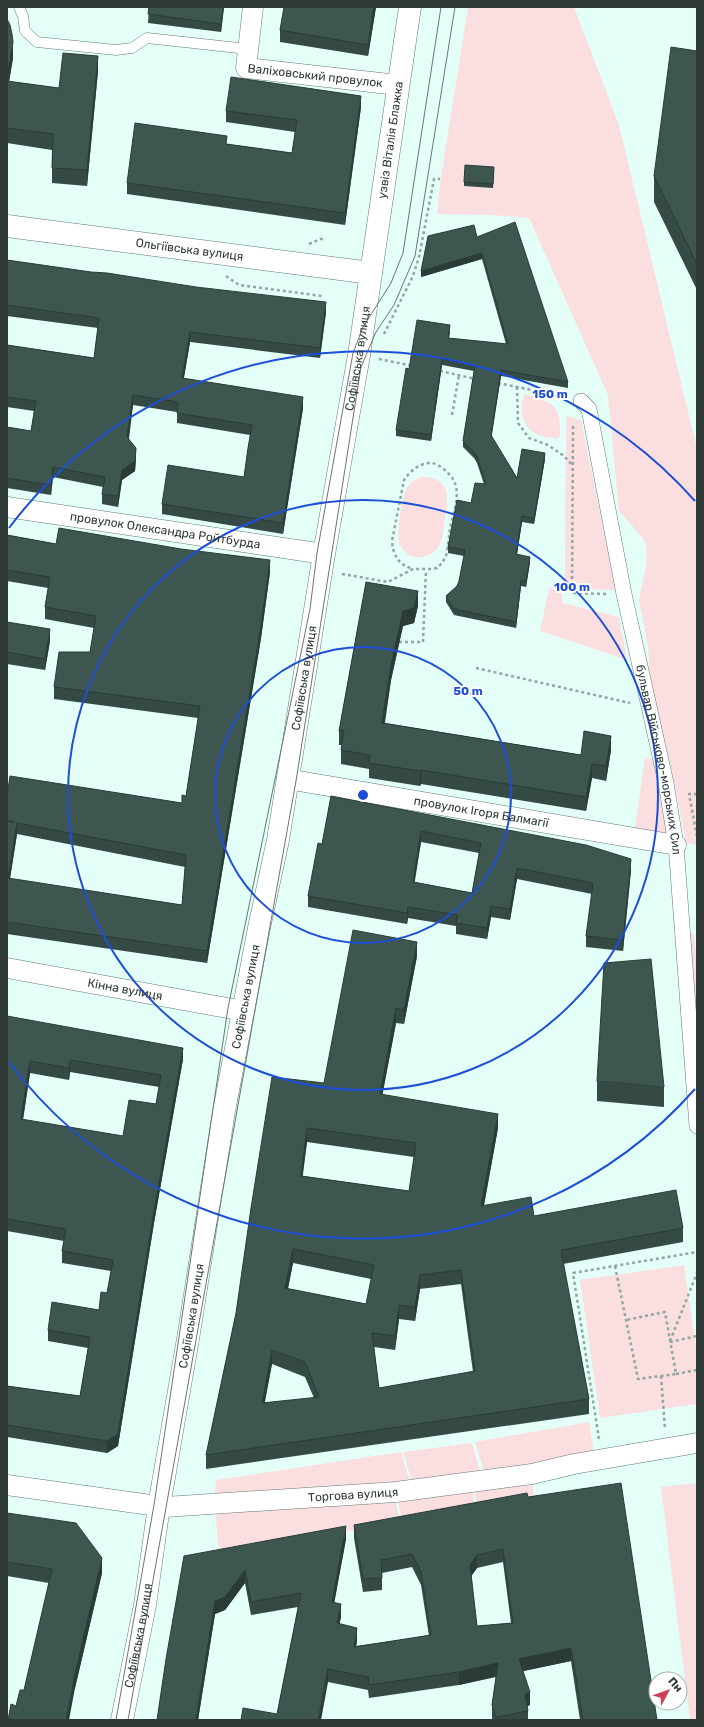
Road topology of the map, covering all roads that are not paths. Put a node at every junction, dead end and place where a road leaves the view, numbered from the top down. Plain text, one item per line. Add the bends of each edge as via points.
1 (19, 7) edge
2 (253, 7) edge
3 (410, 7) edge
4 (248, 49) junction
5 (398, 85) junction
6 (7, 226) edge
7 (372, 273) junction
8 (578, 400) road end
9 (7, 506) edge
10 (323, 563) junction
11 (287, 779) junction
12 (676, 845) junction
13 (7, 968) edge
14 (244, 1011) junction
15 (697, 1126) edge
16 (697, 1443) edge
17 (7, 1485) edge
18 (162, 1507) junction
19 (122, 1720) edge

1 - 4 lane via 25,31 37,42 116,50 132,48 147,38
2 - 4 street, Валіховський провулок
3 - 5 main road, узвіз Віталія Блажка
4 - 5 street, Валіховський провулок via 246,68
5 - 7 main road, узвіз Віталія Блажка
6 - 7 main road, Ольгіївська вулиця
7 - 10 main road, Софіївська вулиця
8 - 12 street, бульвар Військово-морських Сил via 589,409 624,594 666,783
9 - 10 street, провулок Олександра Ройтбурда
10 - 11 main road, Софіївська вулиця
11 - 12 street, провулок Ігоря Балмагії
11 - 14 main road, Софіївська вулиця via 278,840
12 - 15 street, бульвар Військово-морських Сил
13 - 14 street, Кінна вулиця
14 - 18 main road, Софіївська вулиця via 224,1111
16 - 18 street, Торгова вулиця via 532,1474 396,1492
17 - 18 street, Торгова вулиця
18 - 19 main road, Софіївська вулиця

